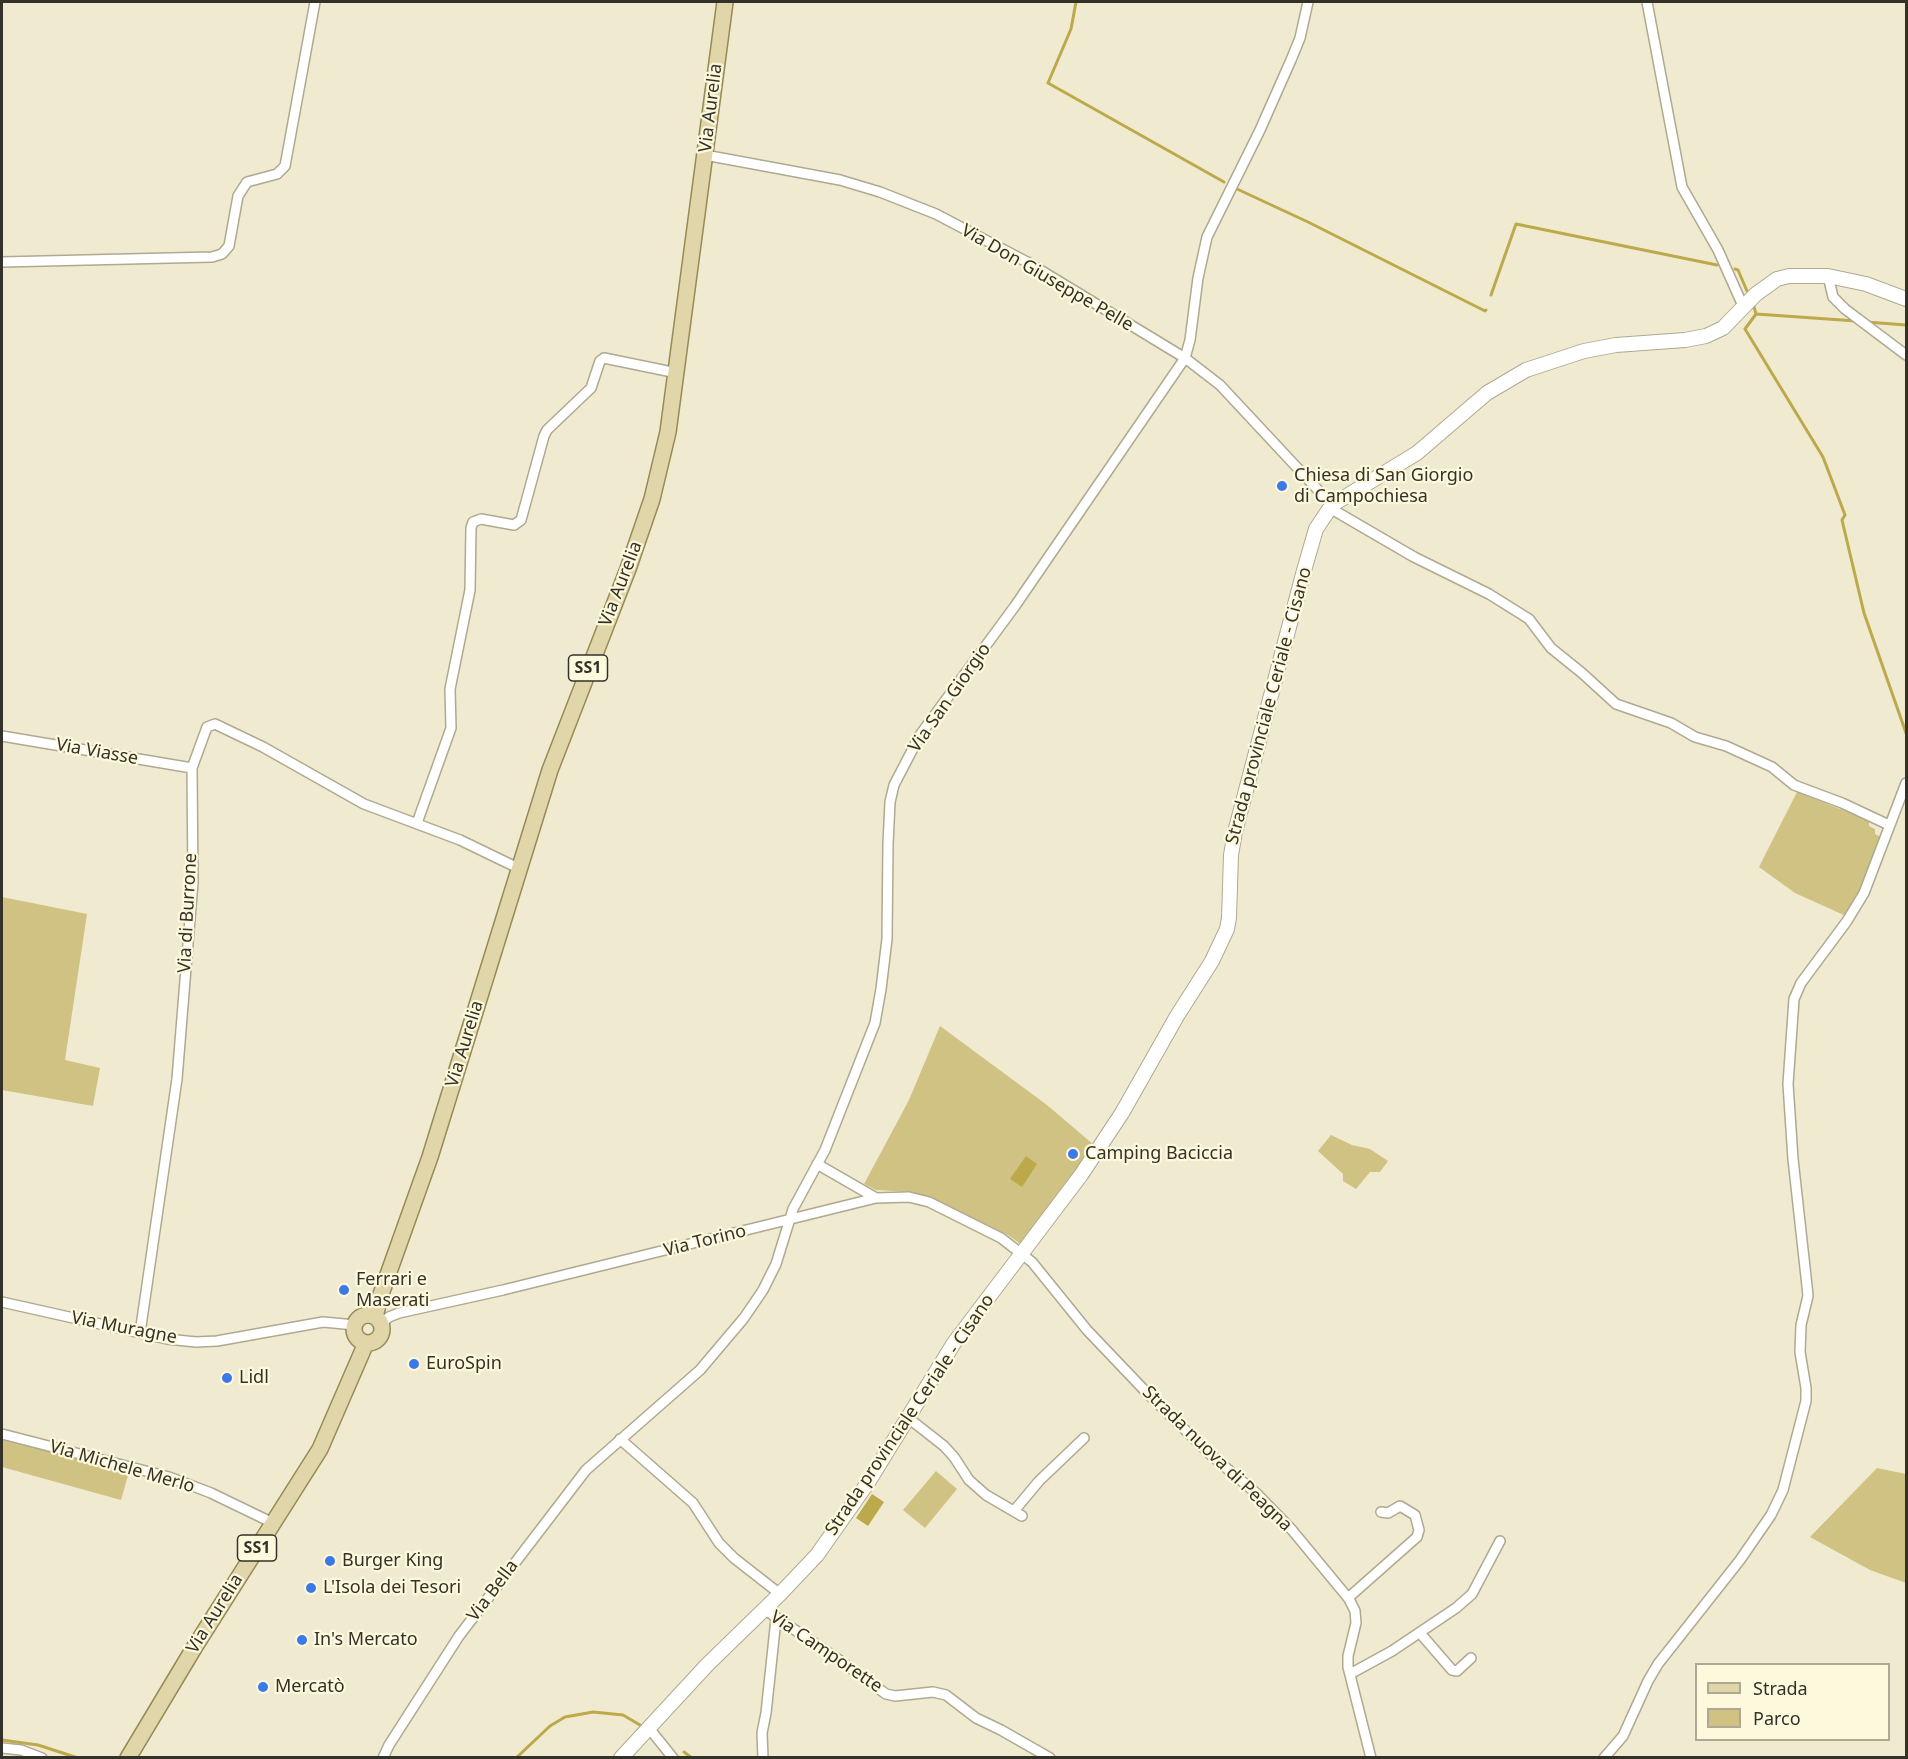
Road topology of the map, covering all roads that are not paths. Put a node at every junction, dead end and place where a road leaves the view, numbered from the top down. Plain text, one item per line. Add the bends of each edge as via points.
1 (315, 2) edge
2 (725, 2) edge
3 (1308, 2) edge
4 (1647, 2) edge
5 (705, 155) junction
6 (2, 262) edge
7 (1828, 276) junction
8 (1906, 299) edge
9 (1743, 306) junction
10 (1906, 355) edge
11 (1185, 358) junction
12 (677, 373) junction
13 (1332, 505) junction
14 (2, 735) edge
15 (192, 768) junction
16 (1906, 783) edge
17 (417, 823) junction
18 (1889, 825) junction
19 (518, 868) junction
20 (817, 1164) junction
21 (876, 1198) junction
22 (789, 1220) junction
23 (1022, 1253) junction
24 (2, 1302) edge
25 (378, 1320) junction
26 (355, 1325) junction
27 (140, 1333) junction
28 (366, 1343) junction
29 (907, 1417) junction
30 (2, 1434) edge
31 (1084, 1438) dead end
32 (620, 1439) junction
33 (1381, 1512) dead end
34 (273, 1523) junction
35 (1500, 1541) dead end
36 (780, 1594) junction
37 (1348, 1598) junction
38 (764, 1609) junction
39 (776, 1619) junction
40 (1420, 1633) junction
41 (1471, 1658) dead end
42 (1350, 1674) junction
43 (649, 1728) junction
44 (2, 1748) edge
45 (42, 1758) edge
46 (128, 1758) edge
47 (383, 1758) edge
48 (621, 1758) edge
49 (673, 1758) edge
50 (763, 1758) edge
51 (1050, 1758) edge
52 (1371, 1758) edge
53 (1604, 1758) edge

1 - 6 street via 285,166 277,174 247,182 238,196 229,246 222,254 212,258
2 - 5 main road, Via Aurelia / SS1
3 - 11 street via 1291,60 1207,237
4 - 9 street via 1682,188 1718,250
5 - 11 street, Via Don Giuseppe Pelle via 840,180 936,214 1027,262
5 - 12 main road, Via Aurelia / SS1
7 - 8 main road, Strada provinciale Ceriale - Cisano
7 - 9 main road, Strada provinciale Ceriale - Cisano via 1777,279
7 - 10 street via 1833,297
9 - 13 main road, Strada provinciale Ceriale - Cisano via 1723,328 1706,336 1584,351 1526,370 1487,393 1417,453
11 - 13 street, Via Don Giuseppe Pelle via 1220,385
11 - 20 street, Via San Giorgio via 1015,606 920,735 894,785 890,802 886,939 875,1023
12 - 17 street via 604,358 591,388 547,430 521,520 514,525 475,520 471,528 470,590 450,689 451,728
12 - 19 main road, Via Aurelia / SS1 via 652,499 554,759
13 - 18 street, Via Don Giuseppe Pelle via 1335,511 1414,557 1489,594 1529,619 1551,648 1617,704 1726,746 1772,767 1794,784
13 - 23 main road, Strada provinciale Ceriale - Cisano via 1316,529 1235,832 1227,929 1122,1113
14 - 15 street, Via Viasse
15 - 17 street, Via di Burrone via 205,729 215,724 364,804
15 - 27 street, Via di Burrone via 193,882 177,1079
16 - 18 street
17 - 19 street, Via di Burrone
18 - 53 street via 1864,893 1794,999 1788,1084 1792,1159 1808,1296 1800,1352 1806,1401 1783,1490 1740,1560 1658,1664 1623,1736
19 - 25 main road, Via Aurelia / SS1 via 430,1157 380,1297
20 - 21 street
20 - 22 street, Via San Giorgio
21 - 22 street, Via Torino
21 - 23 street, Via Torino via 909,1197 929,1202 1001,1238
22 - 25 street, Via Torino
22 - 32 street, Via Bella via 776,1263 744,1318 700,1370
23 - 29 main road, Strada provinciale Ceriale - Cisano via 954,1342
23 - 37 street, Strada nuova di Peagna via 1148,1394 1292,1530
24 - 27 street, Via Muragne
25 - 26 main road via 365,1316
25 - 28 main road, Via Aurelia / SS1 via 382,1328 380,1338
26 - 27 street, Via Muragne via 323,1322 196,1342
26 - 28 main road via 355,1335
28 - 34 main road, Via Aurelia / SS1 via 324,1442
29 - 31 street via 944,1446 986,1496 1018,1513 1040,1481
29 - 36 main road, Strada provinciale Ceriale - Cisano via 867,1484 817,1555
30 - 34 street, Via Michele Merlo via 169,1477
32 - 36 street via 693,1503 719,1543 734,1558
32 - 47 street, Via Bella via 586,1470 502,1578 459,1636
33 - 37 street via 1388,1513 1400,1506 1414,1515 1417,1537
34 - 46 main road, Via Aurelia / SS1
35 - 40 street via 1472,1594
36 - 38 main road, Strada provinciale Ceriale - Cisano
37 - 42 street, Strada nuova di Peagna via 1356,1623 1348,1656
38 - 39 street, Via Camporette
38 - 43 main road, Strada provinciale Ceriale - Cisano
39 - 50 street via 762,1732
39 - 51 street, Via Camporette via 886,1694 946,1695 976,1718
40 - 41 street via 1452,1670 1457,1671
40 - 42 street
42 - 52 street, Strada nuova di Peagna
43 - 48 main road, Strada provinciale Ceriale - Cisano
43 - 49 street
44 - 45 street

